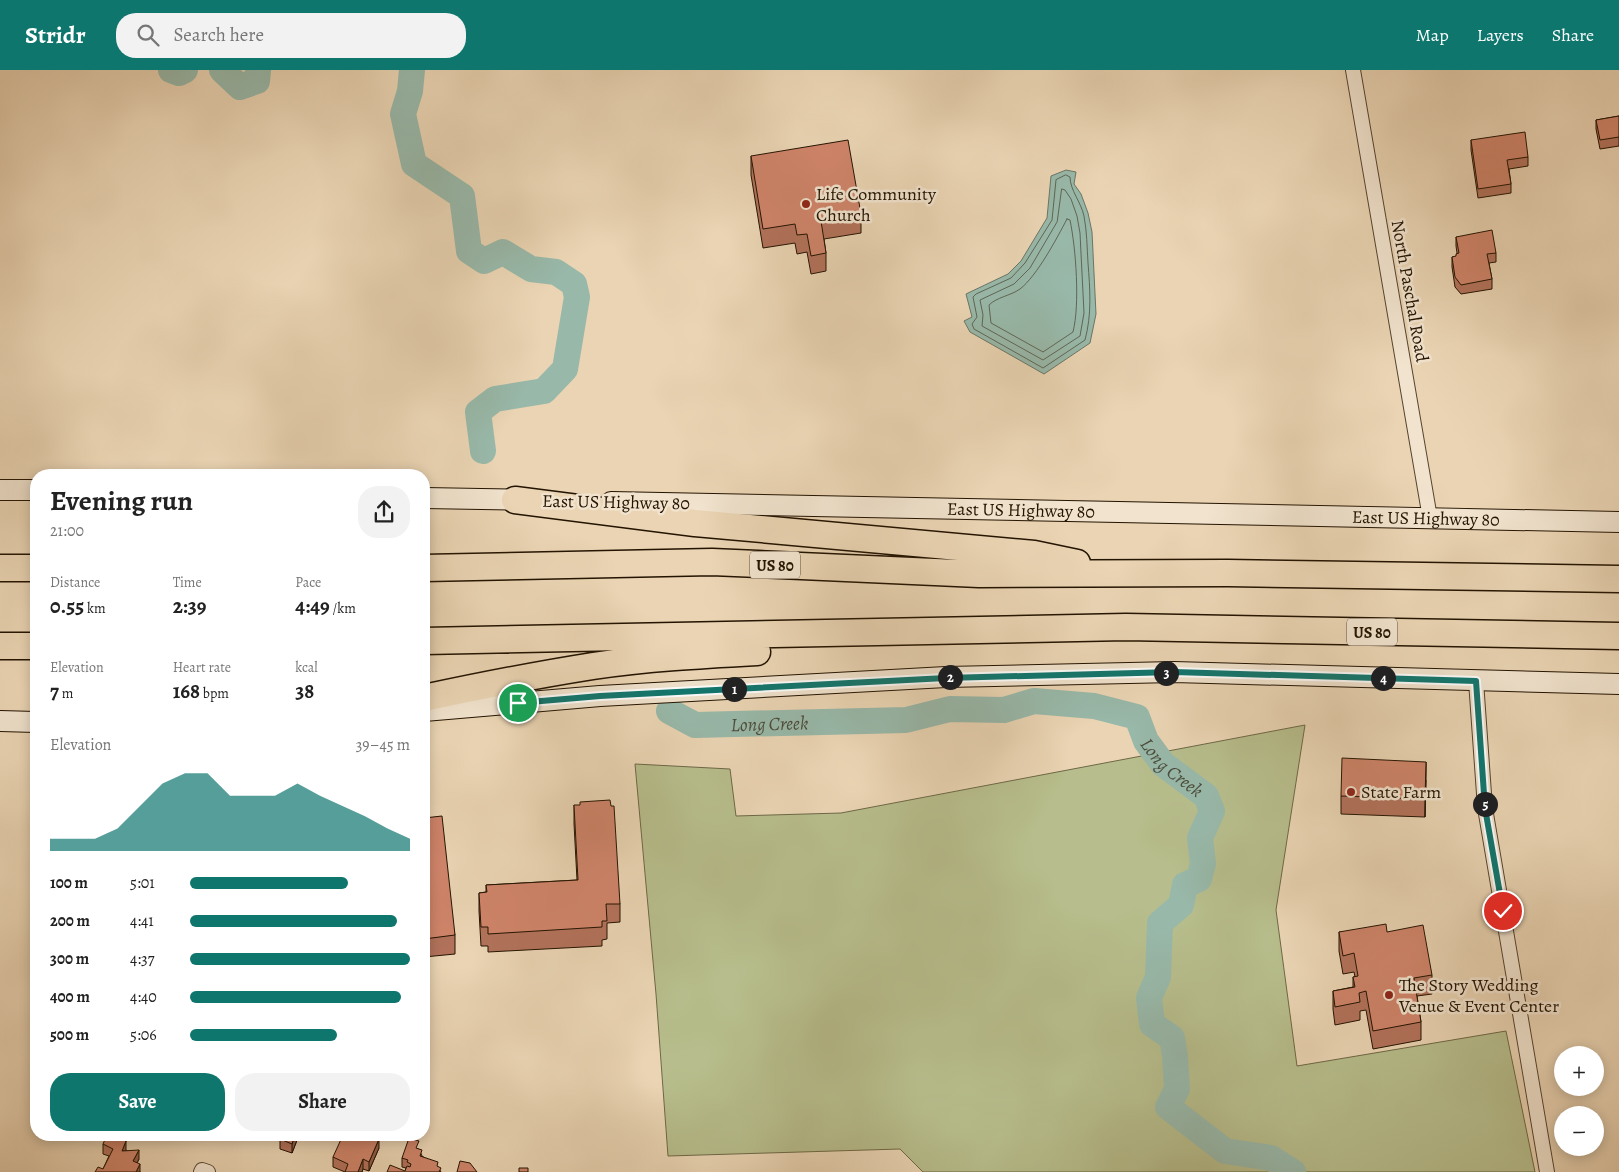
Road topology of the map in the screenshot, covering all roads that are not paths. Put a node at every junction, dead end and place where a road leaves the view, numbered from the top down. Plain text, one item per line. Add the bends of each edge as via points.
1 (1353, 70) edge
2 (0, 490) edge
3 (30, 490) edge
4 (430, 498) edge
5 (515, 500) junction
6 (1430, 518) junction
7 (1619, 522) edge
8 (0, 568) edge
9 (30, 568) edge
10 (430, 568) edge
11 (1127, 574) junction
12 (1619, 580) edge
13 (1126, 627) junction
14 (1619, 636) edge
15 (430, 642) edge
16 (0, 646) edge
17 (30, 646) edge
18 (1476, 681) junction
19 (1619, 684) edge
20 (430, 697) edge
21 (430, 710) edge
22 (0, 721) edge
23 (30, 722) edge
24 (1547, 1172) edge

1 - 6 street, North Paschal Road
2 - 3 main road
4 - 5 main road, East US Highway 80
5 - 6 main road, East US Highway 80
5 - 11 highway via 695,523 1034,554
6 - 7 main road, East US Highway 80
8 - 9 highway
10 - 11 highway, US 80 via 712,562 978,574
11 - 12 highway, US 80
13 - 14 highway, US 80
13 - 15 highway, US 80
13 - 20 highway via 696,655 595,666
16 - 17 highway
18 - 19 main road
18 - 21 main road via 1174,672 946,678 600,696
18 - 24 street via 1485,808
22 - 23 main road

